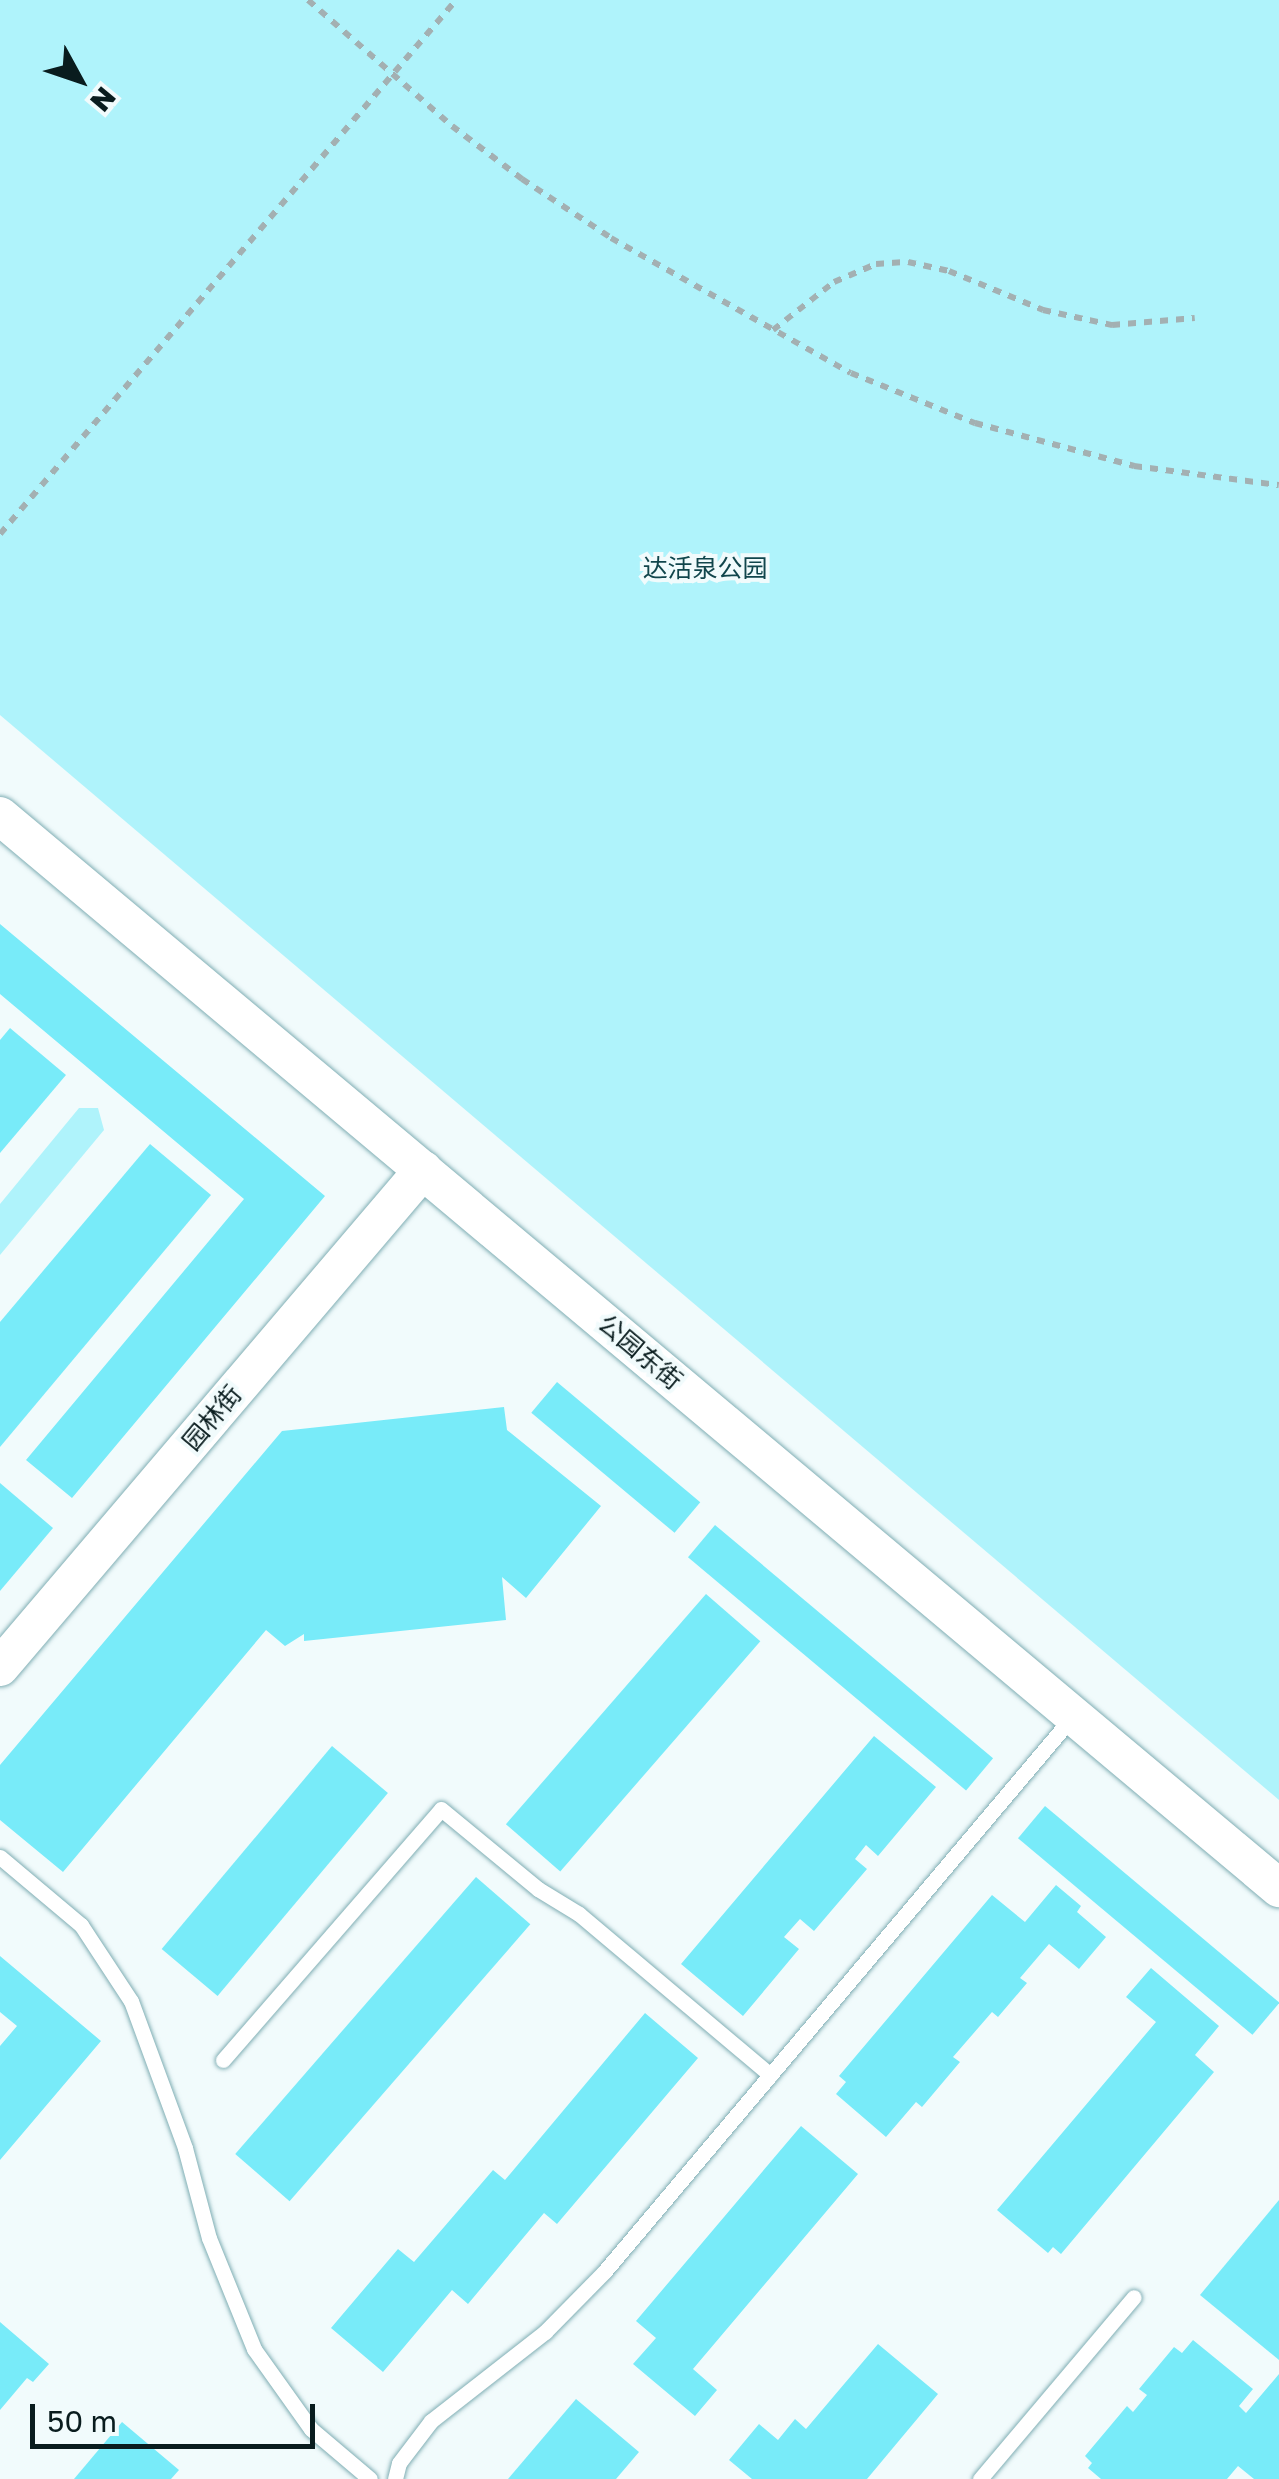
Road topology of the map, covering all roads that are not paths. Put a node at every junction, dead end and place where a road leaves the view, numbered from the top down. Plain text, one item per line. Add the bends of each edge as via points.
1 (0, 816) edge
2 (423, 1170) junction
3 (0, 1666) edge
4 (1073, 1716) junction
5 (0, 1857) edge
6 (1279, 1888) edge
7 (223, 2060) dead end
8 (770, 2075) junction
9 (1134, 2297) dead end
10 (370, 2479) edge
11 (394, 2479) edge
12 (980, 2479) edge

1 - 2 street, 公园东街
2 - 3 street, 园林街
2 - 4 street, 公园东街
4 - 6 street, 公园东街
4 - 8 lane
5 - 10 lane via 81,1925 132,2000 209,2238 254,2349 310,2429
7 - 8 lane via 441,1809 579,1914
8 - 11 lane via 569,2308 414,2439
9 - 12 lane

